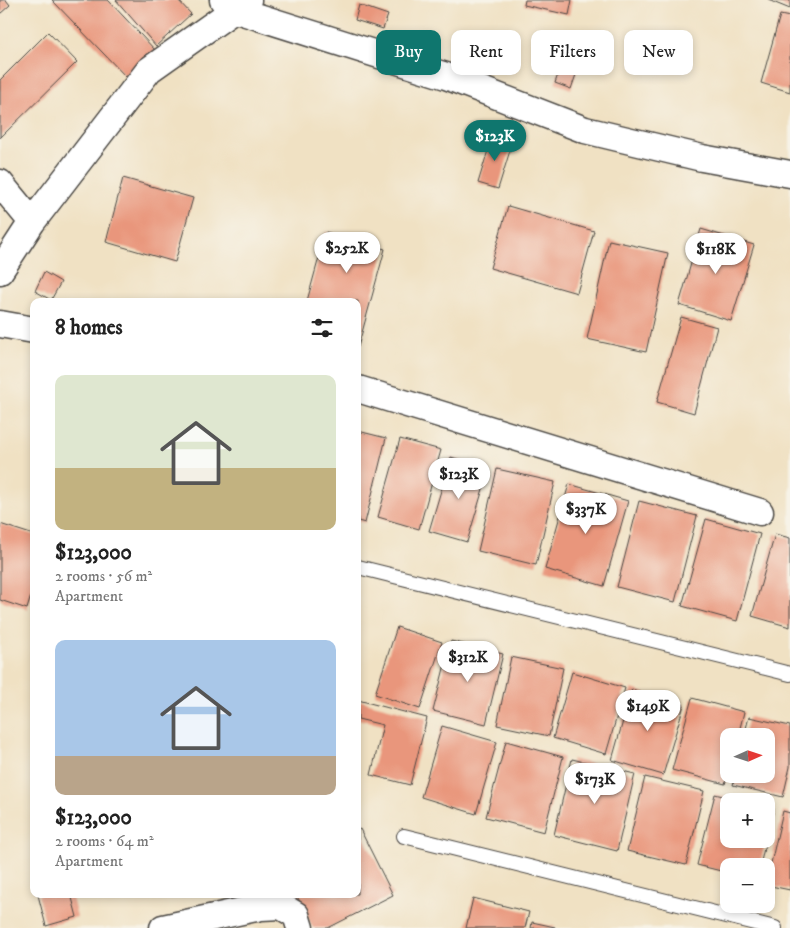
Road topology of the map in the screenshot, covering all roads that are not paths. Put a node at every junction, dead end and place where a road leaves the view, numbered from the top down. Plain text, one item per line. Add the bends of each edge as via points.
1 (235, 3) edge
2 (790, 174) edge
3 (0, 182) edge
4 (32, 222) junction
5 (0, 271) edge
6 (0, 324) edge
7 (30, 329) edge
8 (361, 390) edge
9 (760, 512) dead end
10 (361, 568) edge
11 (790, 674) edge
12 (404, 836) dead end
13 (164, 928) edge
14 (300, 928) edge
15 (775, 928) edge

1 - 2 street via 446,76 585,130 702,158
1 - 4 street via 149,70
3 - 4 street
4 - 5 street
6 - 7 street
8 - 9 street
10 - 11 lane
12 - 15 lane
13 - 14 street via 261,907 281,906 296,915

